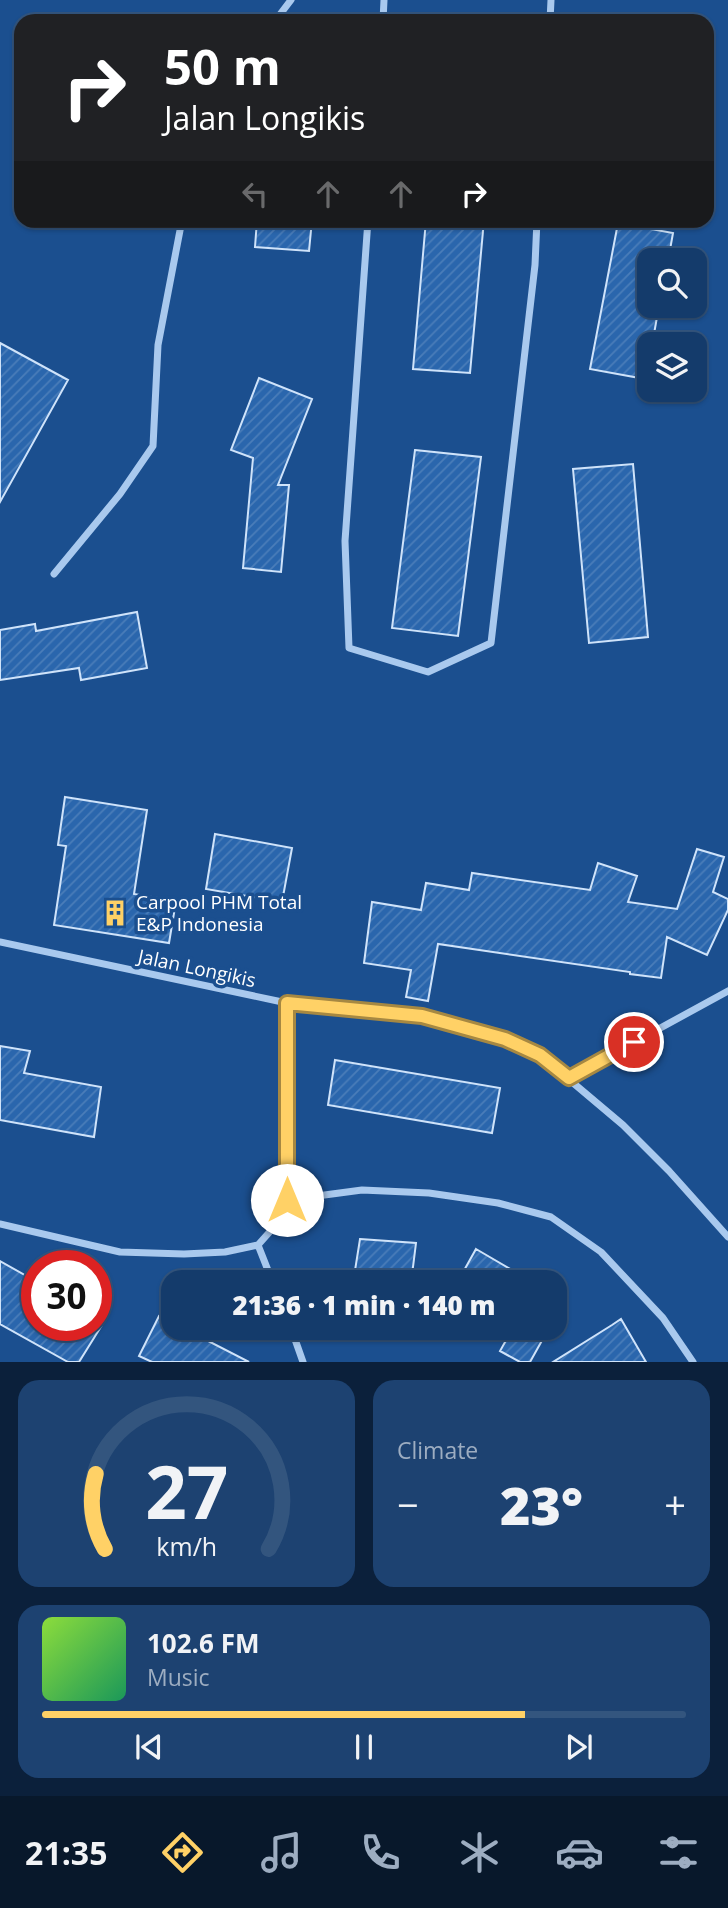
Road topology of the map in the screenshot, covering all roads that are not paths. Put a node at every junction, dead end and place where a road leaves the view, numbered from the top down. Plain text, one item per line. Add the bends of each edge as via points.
1 (291, 0) edge
2 (280, 14) edge
3 (180, 228) edge
4 (367, 228) edge
5 (537, 228) edge
6 (54, 574) dead end
7 (0, 942) edge
8 (728, 991) edge
9 (287, 1003) junction
10 (569, 1078) junction
11 (287, 1200) junction
12 (0, 1224) edge
13 (728, 1237) edge
14 (258, 1245) junction
15 (268, 1270) edge
16 (295, 1340) edge
17 (303, 1362) edge
18 (693, 1362) edge

1 - 2 street
3 - 6 street via 158,345 153,446
4 - 5 street via 345,541 349,648 428,672 491,643
7 - 9 street, Jalan Longikis
8 - 10 street
9 - 10 street, Jalan Longikis via 422,1016 505,1039 540,1055
9 - 11 street
10 - 13 street, Jalan Longikis via 660,1161
11 - 14 street via 274,1227
11 - 18 street via 362,1190 429,1193 498,1203 551,1217 601,1252 663,1318
12 - 14 street via 120,1252 211,1252
14 - 15 street
16 - 17 street

